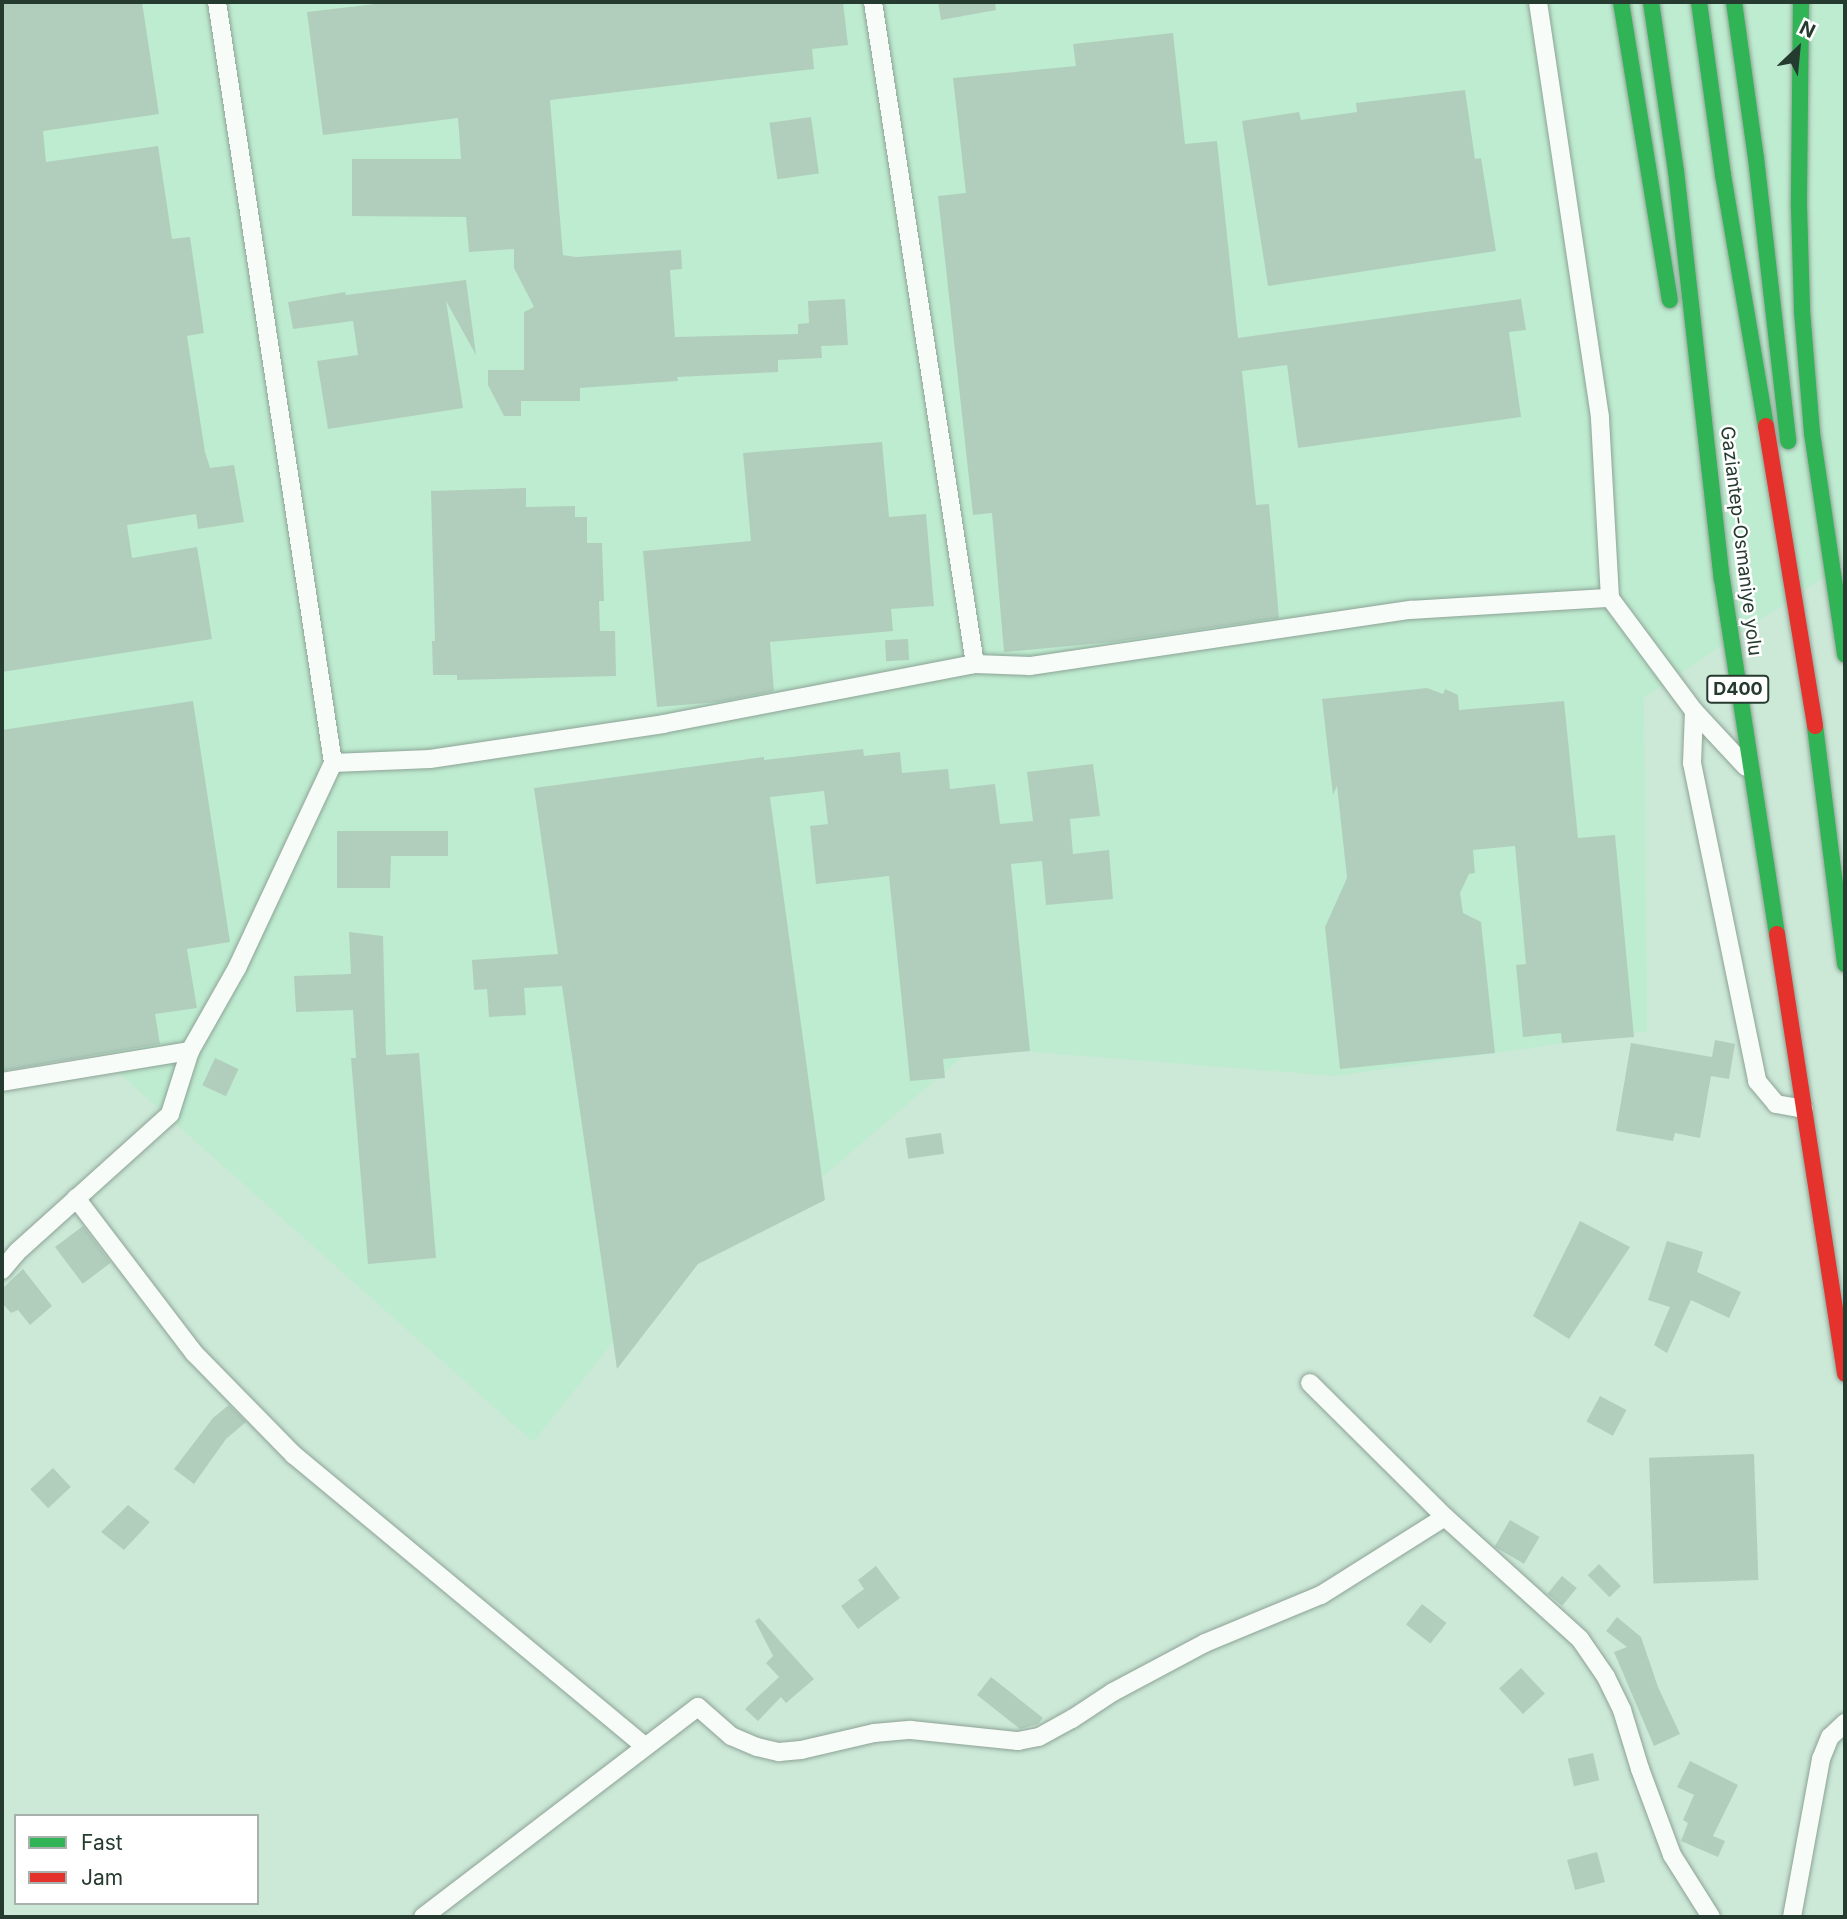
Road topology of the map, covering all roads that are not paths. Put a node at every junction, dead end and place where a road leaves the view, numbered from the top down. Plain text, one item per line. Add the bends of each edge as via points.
1 (217, 2) edge
2 (873, 2) edge
3 (1538, 2) edge
4 (1621, 2) edge
5 (1651, 2) edge
6 (1699, 2) edge
7 (1734, 2) edge
8 (1801, 2) edge
9 (1671, 312) dead end
10 (1693, 468) dead end
11 (1787, 552) junction
12 (1722, 579) junction
13 (1610, 598) junction
14 (1845, 655) edge
15 (975, 664) junction
16 (1694, 711) junction
17 (333, 763) junction
18 (1751, 771) junction
19 (1845, 964) edge
20 (190, 1051) junction
21 (2, 1082) edge
22 (1804, 1109) junction
23 (76, 1198) junction
24 (2, 1270) edge
25 (1845, 1374) edge
26 (1310, 1383) dead end
27 (1445, 1517) junction
28 (1845, 1723) edge
29 (643, 1746) junction
30 (423, 1917) edge
31 (1711, 1917) edge
32 (1792, 1917) edge

1 - 17 street
2 - 15 street
3 - 13 street via 1600,417
4 - 9 highway
5 - 12 highway, Gaziantep-Osmaniye yolu / D400 via 1676,172
6 - 11 highway, Gaziantep-Osmaniye yolu via 1723,175
7 - 11 highway via 1788,435
8 - 14 highway via 1802,311 1812,432
10 - 12 highway, D400
11 - 19 highway, Gaziantep-Osmaniye yolu via 1806,658
12 - 18 highway, Gaziantep-Osmaniye yolu / D400
13 - 15 street via 1411,610 1030,666
13 - 16 street
15 - 17 street via 663,724 430,759
16 - 18 street
16 - 22 street via 1692,763 1758,1082 1776,1104
17 - 20 street via 237,968
18 - 22 highway, Gaziantep-Osmaniye yolu / D400
20 - 21 street
20 - 23 street via 170,1114
22 - 25 highway, Gaziantep-Osmaniye yolu / D400
23 - 24 street
23 - 29 street via 194,1353 294,1455
26 - 27 street
27 - 29 street via 1321,1595 1205,1643 1039,1737 1018,1741 911,1730 779,1752 731,1736 698,1707
27 - 31 street via 1580,1639 1606,1676 1672,1855
28 - 32 street via 1830,1737 1821,1759
29 - 30 street

